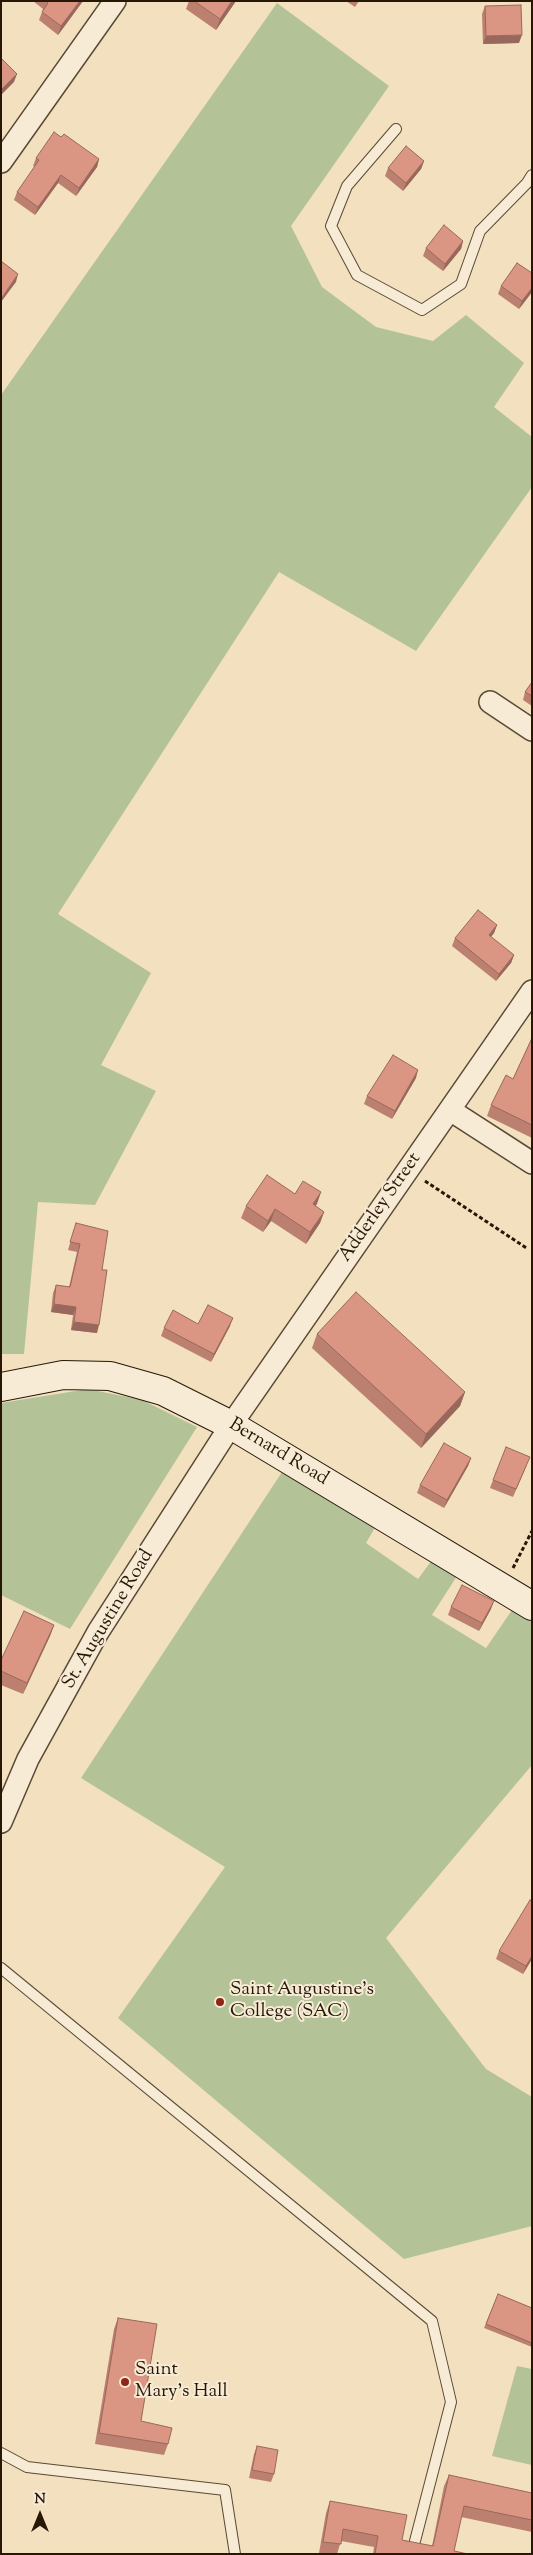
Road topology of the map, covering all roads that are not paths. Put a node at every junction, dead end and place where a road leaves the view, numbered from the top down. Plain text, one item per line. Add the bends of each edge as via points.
1 (115, 1) edge
2 (396, 129) dead end
3 (1, 162) edge
4 (532, 175) edge
5 (490, 702) dead end
6 (532, 730) edge
7 (532, 991) edge
8 (450, 1110) junction
9 (532, 1163) edge
10 (1, 1386) edge
11 (231, 1425) junction
12 (532, 1606) edge
13 (1, 1822) edge
14 (1, 1968) edge
15 (1, 2454) edge
16 (414, 2541) edge
17 (235, 2554) edge

1 - 3 street
2 - 4 lane via 346,186 331,226 357,275 422,310 462,284 480,231
5 - 6 street
7 - 8 street, Adderley Street
8 - 9 street
8 - 11 street, Adderley Street
10 - 11 main road, Bernard Road via 64,1375 110,1376 163,1391
11 - 12 main road, Bernard Road
11 - 13 street, St. Augustine Road via 98,1632 28,1759
14 - 16 lane via 432,2321 451,2402
15 - 17 lane via 27,2467 225,2490

